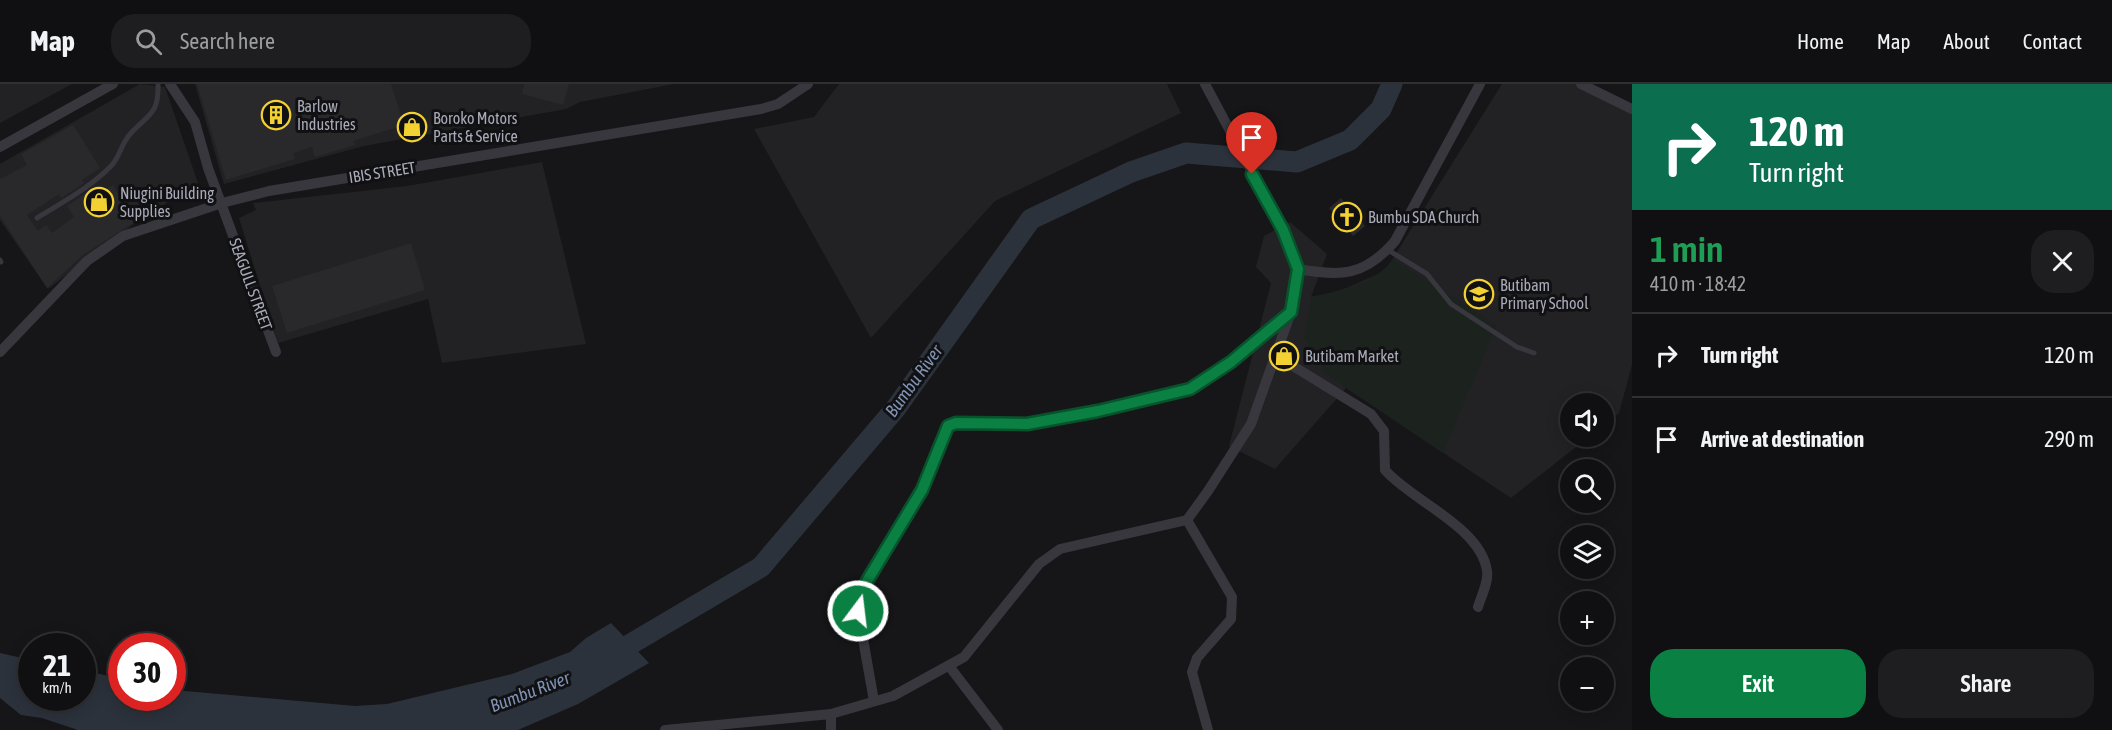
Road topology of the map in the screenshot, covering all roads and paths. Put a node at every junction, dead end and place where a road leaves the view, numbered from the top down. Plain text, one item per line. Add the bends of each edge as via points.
1 (113, 84) edge
2 (158, 84) edge
3 (170, 84) edge
4 (808, 84) edge
5 (1205, 84) edge
6 (1480, 84) edge
7 (1581, 84) edge
8 (1632, 109) edge
9 (0, 147) edge
10 (222, 203) junction
11 (37, 218) dead end
12 (1388, 250) junction
13 (1298, 269) junction
14 (1291, 312) junction
15 (0, 352) edge
16 (276, 352) dead end
17 (1534, 353) dead end
18 (1275, 355) junction
19 (1187, 520) junction
20 (1478, 607) dead end
21 (949, 666) junction
22 (874, 701) junction
23 (831, 714) junction
24 (665, 730) edge
25 (831, 730) edge
26 (998, 730) edge
27 (1208, 730) edge

1 - 9 street
2 - 11 lane via 154,113 129,134 114,163 83,190
3 - 10 street, SEAGULL STREET via 195,122
4 - 10 street, IBIS STREET via 787,99 761,109 269,190
5 - 13 street via 1283,230
6 - 12 street
7 - 8 street
10 - 15 street, IBIS STREET via 123,236 87,261
10 - 16 street, SEAGULL STREET
12 - 13 street via 1361,268 1334,276
12 - 17 lane via 1427,274 1451,304 1517,347
13 - 14 street
14 - 18 street
14 - 22 street via 1231,362 1190,389 1027,424 948,426 922,490 867,581 858,611
18 - 19 street via 1251,424
18 - 20 street via 1371,414 1384,431 1385,470 1451,520 1479,550 1488,572
19 - 21 street via 1060,549 1039,564 964,657
19 - 27 street via 1232,597 1231,619 1197,658 1192,672
21 - 22 street via 893,696
21 - 26 street
22 - 23 street
23 - 24 street
23 - 25 street

